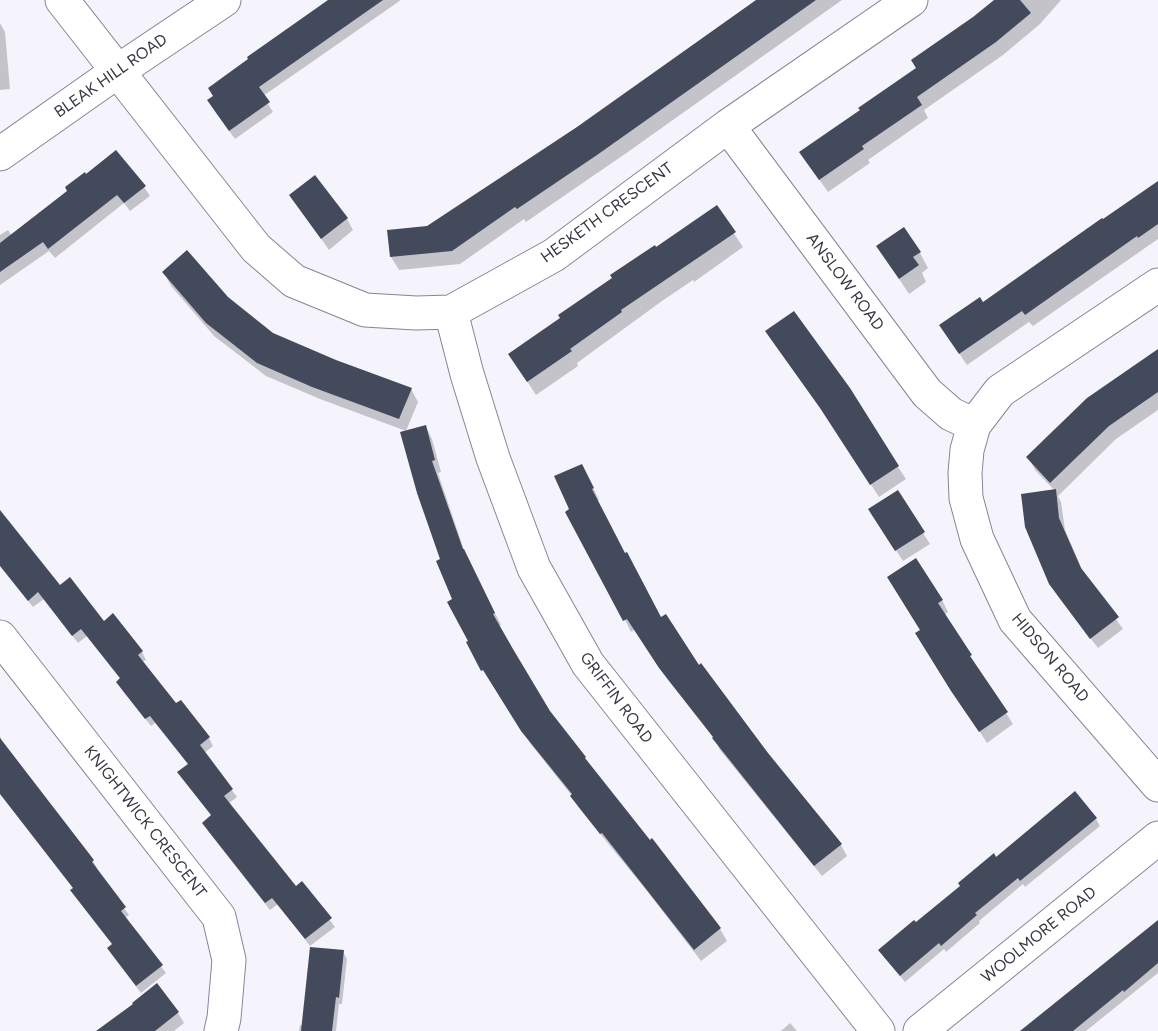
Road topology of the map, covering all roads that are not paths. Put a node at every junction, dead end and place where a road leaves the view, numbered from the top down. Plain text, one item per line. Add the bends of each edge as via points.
1 (62, 0) edge
2 (224, 0) edge
3 (911, 0) edge
4 (118, 71) junction
5 (728, 126) junction
6 (0, 154) edge
7 (1158, 285) edge
8 (451, 312) junction
9 (974, 425) junction
10 (0, 637) edge
11 (1158, 785) edge
12 (1158, 838) edge
13 (221, 1031) edge
14 (878, 1031) edge
15 (920, 1031) edge

1 - 4 street, HESKETH CRESCENT
2 - 4 street, BLEAK HILL ROAD
3 - 5 street, HESKETH CRESCENT
4 - 6 street, BLEAK HILL ROAD
4 - 8 street, HESKETH CRESCENT via 255,248 294,280 365,310
5 - 8 street, HESKETH CRESCENT via 554,255
5 - 9 street, ANSLOW ROAD via 927,393 951,414
7 - 9 street, HIDSON ROAD via 1000,391
8 - 14 street, GRIFFIN ROAD via 493,458 534,568 588,664
9 - 11 street, HIDSON ROAD via 967,450 966,498 977,539 1015,620
10 - 13 street, KNIGHTWICK CRESCENT via 219,917 230,960
12 - 15 street, WOOLMORE ROAD

